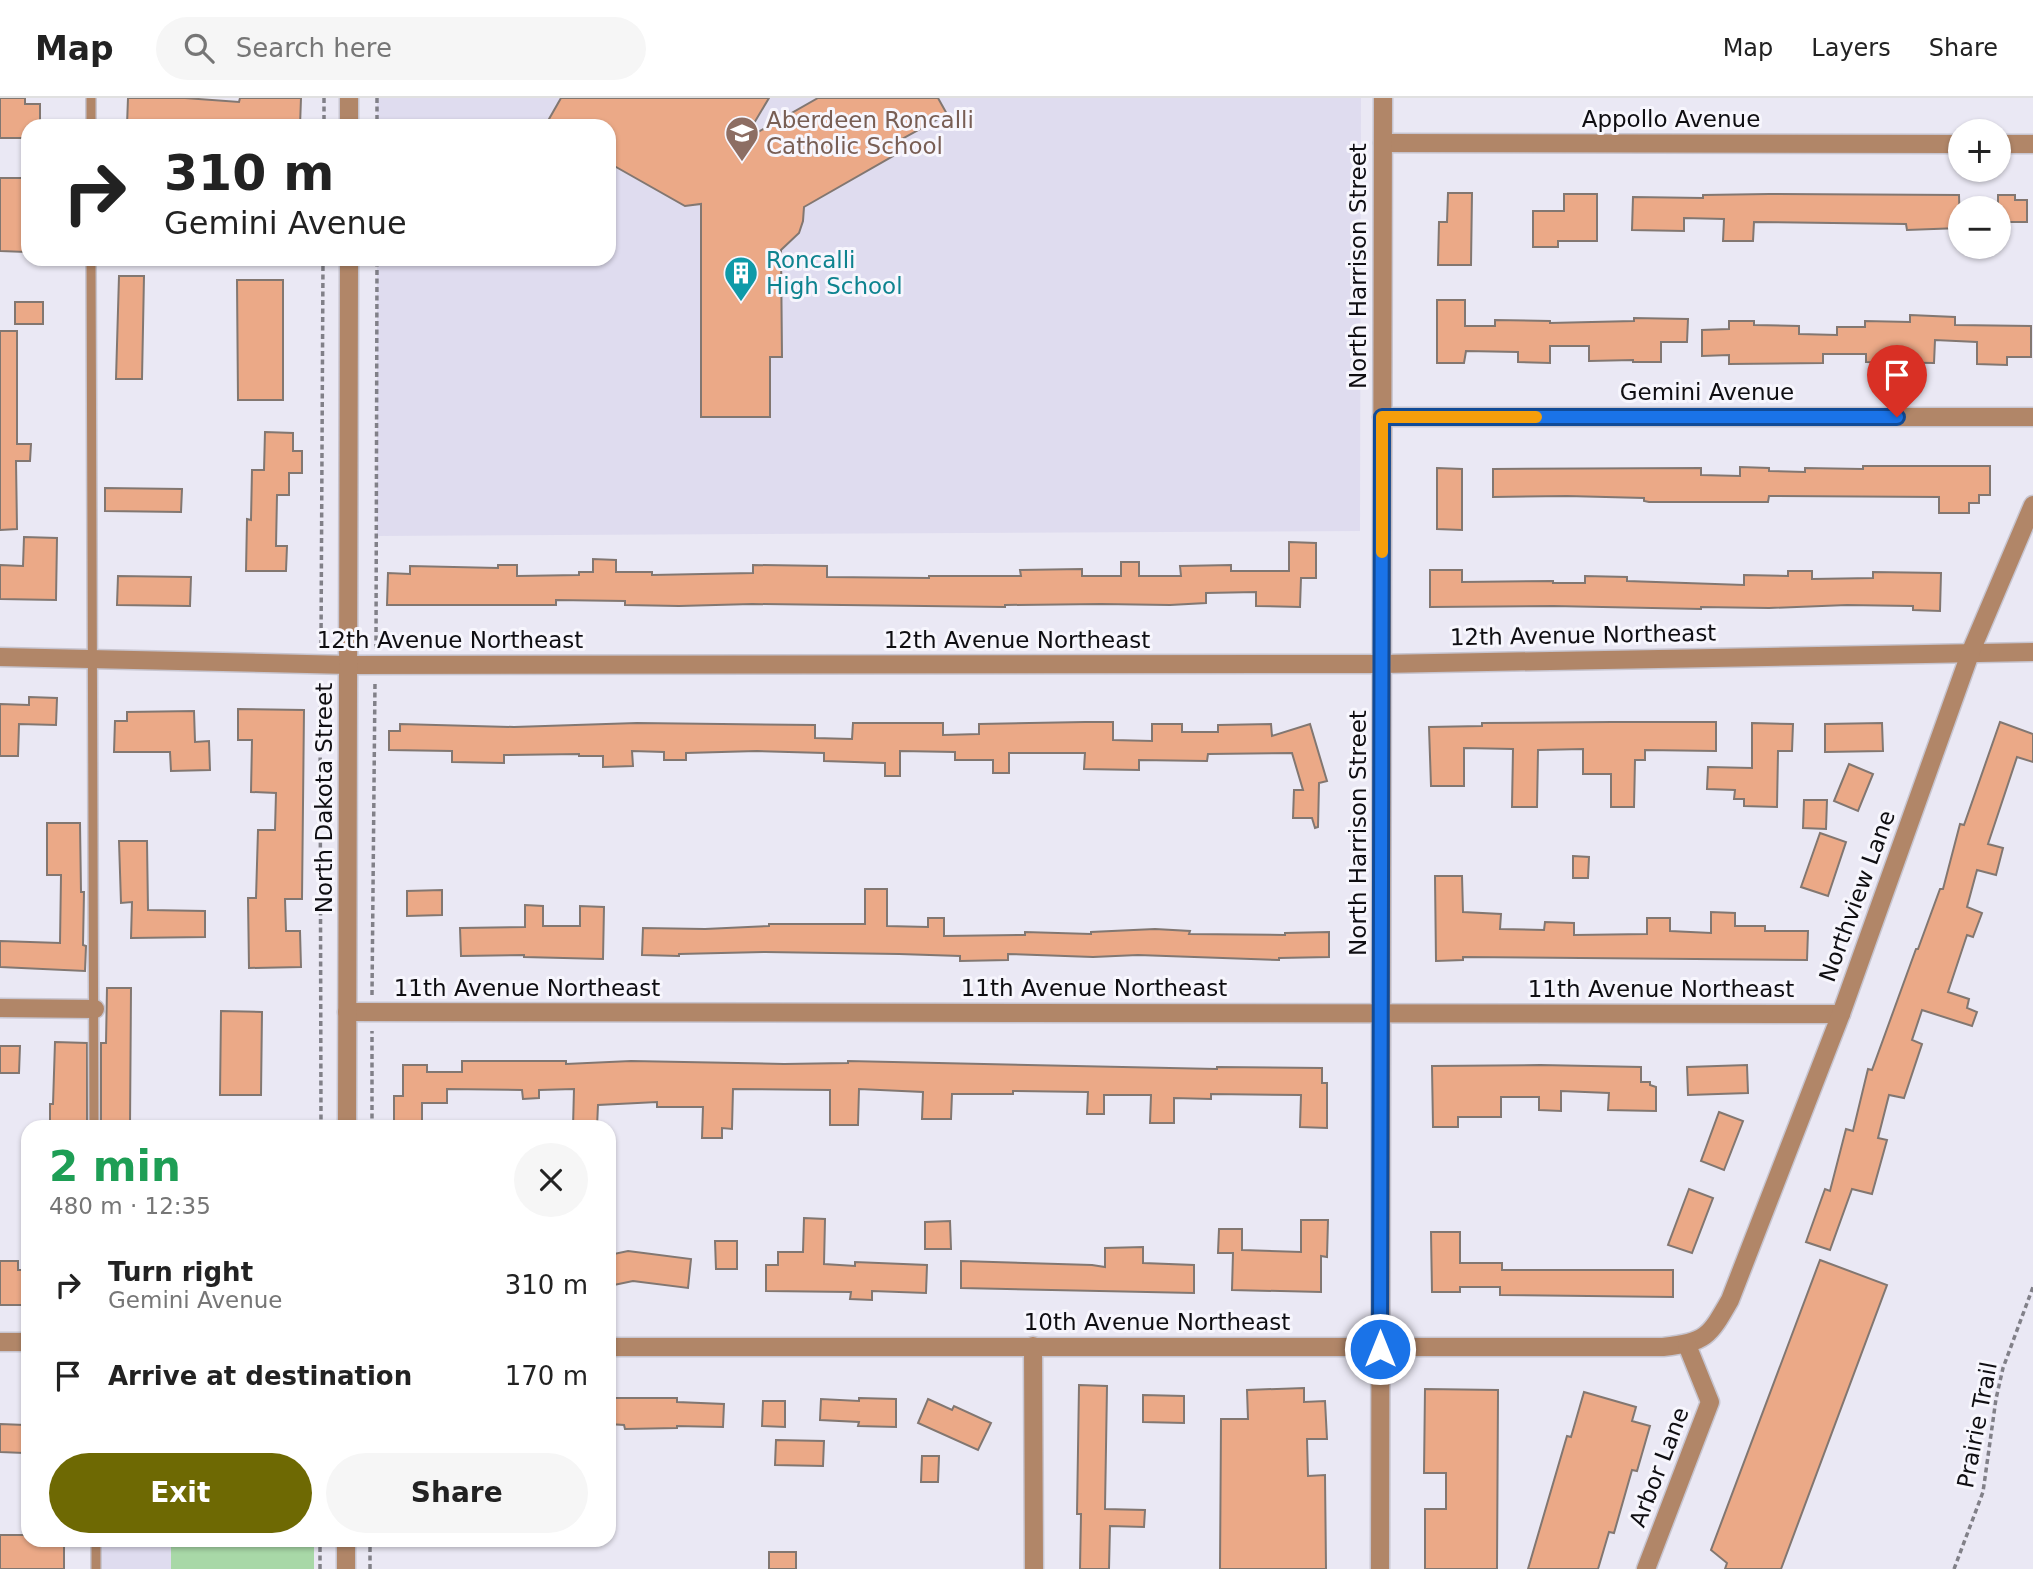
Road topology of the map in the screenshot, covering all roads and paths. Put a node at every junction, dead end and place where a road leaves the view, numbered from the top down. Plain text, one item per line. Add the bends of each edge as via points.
1 (92, 98) edge
2 (324, 98) edge
3 (349, 98) edge
4 (377, 98) edge
5 (1383, 98) edge
6 (92, 119) edge
7 (324, 119) edge
8 (349, 119) edge
9 (377, 119) edge
10 (1383, 144) junction
11 (1948, 144) edge
12 (2011, 144) edge
13 (2033, 144) edge
14 (92, 266) edge
15 (323, 266) edge
16 (349, 266) edge
17 (377, 266) edge
18 (2033, 416) edge
19 (1382, 417) junction
20 (2033, 505) edge
21 (1972, 651) junction
22 (2033, 652) edge
23 (0, 657) edge
24 (91, 659) junction
25 (320, 664) junction
26 (1382, 664) junction
27 (349, 665) junction
28 (376, 665) junction
29 (0, 1008) edge
30 (95, 1009) junction
31 (347, 1012) junction
32 (372, 1012) junction
33 (1382, 1013) junction
34 (1841, 1014) junction
35 (94, 1120) edge
36 (321, 1120) edge
37 (347, 1120) edge
38 (372, 1120) edge
39 (2033, 1287) edge
40 (0, 1342) edge
41 (21, 1342) edge
42 (1695, 1342) junction
43 (616, 1346) edge
44 (1033, 1346) junction
45 (1380, 1349) junction
46 (96, 1547) edge
47 (320, 1547) edge
48 (346, 1547) edge
49 (370, 1547) edge
50 (96, 1569) edge
51 (320, 1569) edge
52 (346, 1569) edge
53 (370, 1569) edge
54 (1034, 1569) edge
55 (1380, 1569) edge
56 (1646, 1569) edge
57 (1954, 1569) edge

1 - 6 lane
2 - 7 path
3 - 8 street
4 - 9 path
5 - 10 street, North Harrison Street
10 - 11 street, Appollo Avenue
10 - 19 street, North Harrison Street
12 - 13 street
14 - 24 lane
15 - 25 path
16 - 27 street, North Dakota Street
17 - 28 path
18 - 19 street, Gemini Avenue
19 - 26 street, North Harrison Street
20 - 21 street, Northview Lane
21 - 22 street, 12th Avenue Northeast
21 - 26 street, 12th Avenue Northeast
21 - 34 street, Northview Lane
23 - 24 street, 12th Avenue Northeast
24 - 25 street, 12th Avenue Northeast
24 - 30 lane
25 - 27 street, 12th Avenue Northeast
25 - 36 path
26 - 28 street, 12th Avenue Northeast
26 - 33 street, North Harrison Street
27 - 28 street, 12th Avenue Northeast
27 - 31 street, North Dakota Street
28 - 32 path
29 - 30 street
30 - 35 lane
31 - 32 street, 11th Avenue Northeast
31 - 37 street, North Dakota Street
32 - 33 street, 11th Avenue Northeast
32 - 38 path
33 - 34 street, 11th Avenue Northeast
33 - 45 street, North Harrison Street
34 - 42 street, Northview Lane via 1730,1300 1715,1326
39 - 57 path, Prairie Trail via 2003,1368 1983,1492
40 - 41 street
42 - 45 street, 10th Avenue Northeast via 1663,1347
42 - 56 street, Arbor Lane via 1710,1402
43 - 44 street, 10th Avenue Northeast
44 - 45 street, 10th Avenue Northeast
44 - 54 street
45 - 55 street, North Harrison Street
46 - 50 lane
47 - 51 path
48 - 52 street
49 - 53 path

